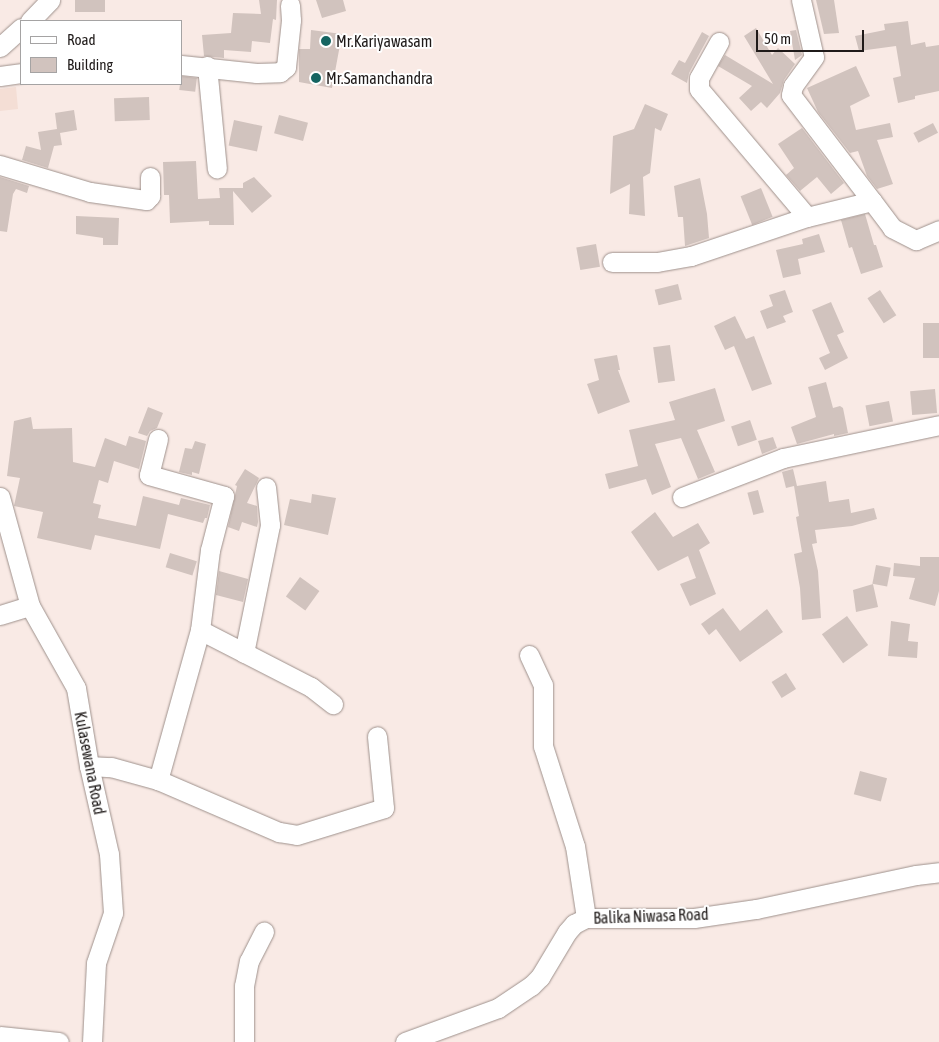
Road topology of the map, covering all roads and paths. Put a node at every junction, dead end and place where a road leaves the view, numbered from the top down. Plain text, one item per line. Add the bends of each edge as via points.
1 (50, 0) edge
2 (801, 0) edge
3 (290, 4) dead end
4 (31, 20) edge
5 (20, 29) edge
6 (719, 42) dead end
7 (0, 45) edge
8 (193, 65) edge
9 (20, 73) edge
10 (0, 76) edge
11 (0, 165) edge
12 (217, 169) dead end
13 (150, 177) dead end
14 (872, 201) junction
15 (807, 217) junction
16 (939, 230) edge
17 (612, 262) dead end
18 (939, 425) edge
19 (158, 439) dead end
20 (266, 487) dead end
21 (0, 497) edge
22 (682, 497) dead end
23 (30, 606) junction
24 (0, 615) edge
25 (200, 630) junction
26 (244, 652) junction
27 (529, 654) dead end
28 (333, 704) dead end
29 (377, 736) dead end
30 (89, 766) junction
31 (158, 780) junction
32 (939, 872) edge
33 (586, 918) junction
34 (264, 932) dead end
35 (0, 1036) edge
36 (59, 1042) edge
37 (92, 1042) edge
38 (244, 1042) edge
39 (405, 1042) edge

1 - 4 street
2 - 14 street via 814,57 793,86 791,96
3 - 8 street via 286,67 280,72 257,73
5 - 7 street
6 - 15 street via 699,78 698,88
8 - 12 street
9 - 10 street
11 - 13 street via 90,192 146,200 150,196
14 - 15 street
14 - 16 street via 892,228 916,240
15 - 17 street via 691,256 657,262
18 - 22 street via 783,458
19 - 25 street via 149,475 224,496 210,550
20 - 26 street via 270,525
21 - 23 street, Kulasewana Road
23 - 24 street
23 - 30 street, Kulasewana Road via 76,688
25 - 26 street
25 - 31 street
26 - 28 street via 312,687
27 - 33 street via 543,685 544,746 575,846
29 - 31 street via 384,808 297,835 279,832
30 - 31 street via 111,767
30 - 37 street, Kulasewana Road via 109,854 113,914 96,963
32 - 33 street, Balika Niwasa Road via 729,913 651,919
33 - 39 street, Balika Niwasa Road via 567,932 550,963 535,981 498,1008
34 - 38 street via 249,961 244,986
35 - 36 street

